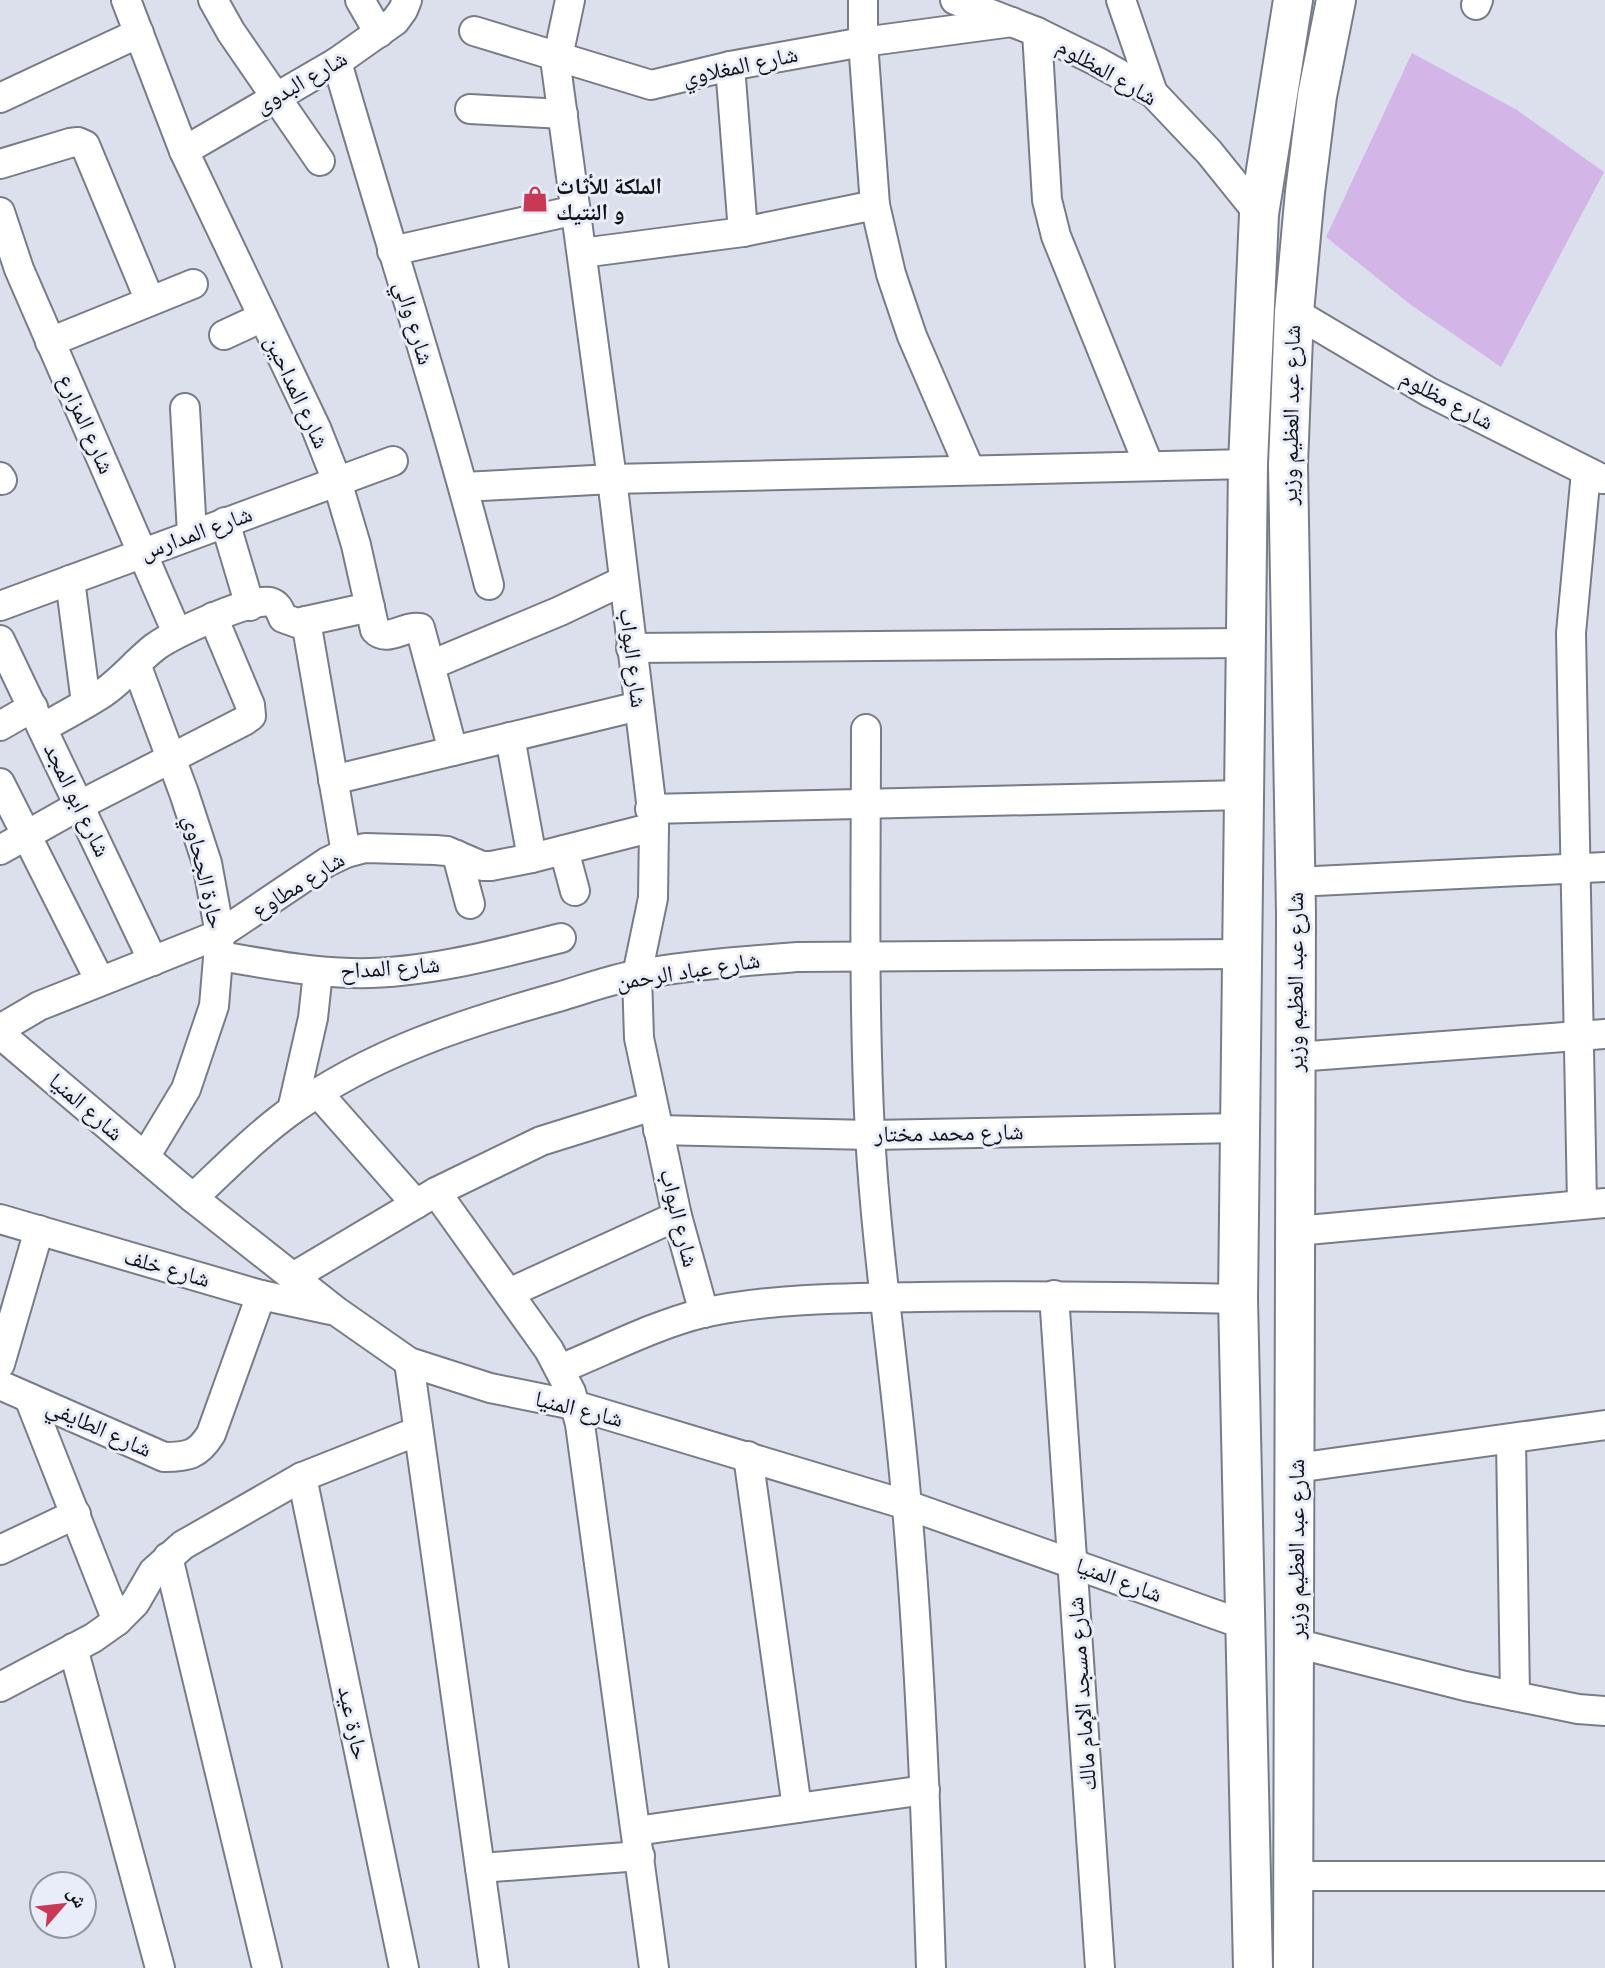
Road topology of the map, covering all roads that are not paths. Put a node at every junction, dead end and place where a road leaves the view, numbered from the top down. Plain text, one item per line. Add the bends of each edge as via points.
1 (126, 0) edge
2 (212, 0) edge
3 (360, 0) edge
4 (407, 0) edge
5 (570, 0) edge
6 (863, 0) edge
7 (955, 0) edge
8 (1121, 0) edge
9 (1293, 0) edge
10 (1336, 0) edge
11 (1025, 27) junction
12 (474, 31) dead end
13 (139, 33) junction
14 (379, 33) junction
15 (863, 42) junction
16 (557, 55) junction
17 (337, 62) junction
18 (730, 66) junction
19 (1153, 93) junction
20 (276, 96) junction
21 (0, 98) edge
22 (470, 109) dead end
23 (563, 114) junction
24 (184, 151) junction
25 (320, 161) dead end
26 (0, 164) edge
27 (1305, 192) junction
28 (1262, 197) junction
29 (875, 205) junction
30 (576, 210) junction
31 (0, 212) edge
32 (743, 232) junction
33 (392, 251) junction
34 (582, 253) junction
35 (1257, 262) junction
36 (1298, 272) junction
37 (193, 284) dead end
38 (150, 301) junction
39 (1294, 312) junction
40 (262, 317) junction
41 (224, 335) dead end
42 (50, 342) junction
43 (185, 408) dead end
44 (393, 461) dead end
45 (1248, 464) junction
46 (1149, 466) junction
47 (970, 470) junction
48 (1596, 476) edge
49 (612, 480) junction
50 (337, 481) junction
51 (464, 486) junction
52 (225, 522) junction
53 (192, 534) junction
54 (142, 552) junction
55 (70, 580) junction
56 (623, 581) junction
57 (489, 585) dead end
58 (0, 606) edge
59 (250, 606) junction
60 (370, 607) junction
61 (213, 617) junction
62 (306, 621) junction
63 (177, 633) junction
64 (0, 640) edge
65 (1246, 643) junction
66 (631, 648) junction
67 (136, 664) junction
68 (431, 665) junction
69 (86, 703) junction
70 (639, 706) junction
71 (37, 717) junction
72 (0, 726) edge
73 (866, 729) dead end
74 (510, 737) junction
75 (453, 751) junction
76 (171, 758) junction
77 (333, 780) junction
78 (0, 783) edge
79 (1244, 795) junction
80 (866, 804) junction
81 (80, 805) junction
82 (652, 818) junction
83 (27, 835) junction
84 (0, 850) edge
85 (564, 850) junction
86 (346, 853) junction
87 (457, 855) junction
88 (532, 858) junction
89 (1605, 867) edge
90 (1575, 869) junction
91 (575, 891) dead end
92 (1296, 898) junction
93 (470, 904) dead end
94 (1242, 915) junction
95 (561, 938) dead end
96 (219, 945) junction
97 (1242, 954) junction
98 (866, 955) junction
99 (153, 961) junction
100 (318, 972) junction
101 (638, 975) junction
102 (100, 981) junction
103 (1241, 995) junction
104 (1296, 1002) junction
105 (0, 1029) edge
106 (0, 1034) edge
107 (1592, 1035) edge
108 (1296, 1056) junction
109 (318, 1093) junction
110 (292, 1110) junction
111 (655, 1118) junction
112 (1240, 1128) junction
113 (870, 1135) junction
114 (145, 1157) junction
115 (193, 1198) junction
116 (426, 1198) junction
117 (1593, 1204) edge
118 (677, 1216) junction
119 (0, 1219) edge
120 (39, 1230) junction
121 (1296, 1231) junction
122 (293, 1277) junction
123 (12, 1288) edge
124 (509, 1293) junction
125 (261, 1295) junction
126 (1054, 1295) junction
127 (884, 1297) junction
128 (1238, 1299) junction
129 (336, 1311) junction
130 (704, 1313) junction
131 (409, 1362) junction
132 (0, 1364) edge
133 (560, 1369) junction
134 (0, 1385) edge
135 (29, 1398) junction
136 (575, 1405) junction
137 (1605, 1426) edge
138 (418, 1431) junction
139 (1511, 1440) junction
140 (748, 1456) junction
141 (1296, 1468) junction
142 (302, 1477) junction
143 (907, 1505) junction
144 (76, 1514) junction
145 (0, 1550) edge
146 (168, 1557) junction
147 (1074, 1563) junction
148 (117, 1621) junction
149 (1245, 1625) junction
150 (1295, 1643) junction
151 (73, 1648) junction
152 (0, 1687) edge
153 (1515, 1696) junction
154 (1605, 1711) edge
155 (925, 1790) junction
156 (797, 1808) junction
157 (638, 1844) junction
158 (480, 1868) junction
159 (1294, 1876) junction
160 (1605, 1876) edge
161 (160, 1968) edge
162 (267, 1968) edge
163 (404, 1968) edge
164 (494, 1968) edge
165 (654, 1968) edge
166 (931, 1968) edge
167 (1100, 1968) edge
168 (1253, 1968) edge
169 (1293, 1968) edge

1 - 13 street, شارع المداحين
2 - 20 street
3 - 14 street
4 - 14 street, شارع البدوى via 395,21
5 - 16 street, شارع البواب
6 - 15 street
7 - 11 street, شارع المظلوم
8 - 19 street
9 - 28 street, شارع عبد العظيم وزير
10 - 27 street, شارع عبد العظيم وزير
11 - 15 street, شارع المغلاوي
11 - 19 street, شارع المظلوم
11 - 46 street via 1047,200 1056,236
12 - 16 street, شارع المغلاوي
13 - 21 street
13 - 24 street, شارع المداحين
14 - 17 street, شارع البدوى
15 - 18 street, شارع المغلاوي
15 - 29 street
16 - 18 street, شارع المغلاوي via 651,85
16 - 23 street, شارع البواب
17 - 20 street, شارع البدوى
17 - 33 street, شارع والي
18 - 32 street
19 - 28 street, شارع المظلوم via 1209,152
20 - 24 street, شارع البدوى
20 - 25 street
22 - 23 street
23 - 30 street, شارع البواب
24 - 40 street, شارع المداحين
26 - 38 street via 78,142 85,145
27 - 28 street
27 - 36 street, شارع عبد العظيم وزير
28 - 35 street, شارع عبد العظيم وزير
29 - 32 street
29 - 47 street via 912,335
30 - 33 street
30 - 34 street, شارع البواب
31 - 42 street, شارع المزارع
32 - 34 street
33 - 51 street, شارع والي
34 - 49 street, شارع البواب
35 - 36 street via 1279,260
35 - 45 street, شارع عبد العظيم وزير
36 - 39 street, شارع عبد العظيم وزير
37 - 38 street
38 - 42 street
39 - 48 street, شارع مظلوم via 1429,393
39 - 92 street, شارع عبد العظيم وزير via 1288,465
40 - 41 street
40 - 50 street, شارع المداحين
42 - 54 street, شارع المزارع
43 - 53 street
44 - 50 street, شارع المدارس
45 - 46 street
45 - 65 street, شارع عبد العظيم وزير
46 - 47 street
47 - 49 street
48 - 90 street via 1571,633
49 - 51 street
49 - 56 street, شارع البواب
50 - 52 street, شارع المدارس
50 - 60 street, شارع المداحين
51 - 57 street, شارع والي
52 - 53 street, شارع المدارس
52 - 59 street
53 - 54 street, شارع المدارس
54 - 55 street, شارع المدارس
54 - 63 street, شارع المزارع
55 - 58 street, شارع المدارس
55 - 69 street
56 - 66 street, شارع البواب
56 - 68 street
59 - 61 street
59 - 62 street via 272,603 282,618
60 - 62 street
60 - 68 street, شارع المداحين via 381,636 420,628
61 - 63 street
61 - 76 street via 251,716
62 - 77 street
63 - 67 street
64 - 71 street, شارع ابو المجد
65 - 66 street
65 - 79 street, شارع عبد العظيم وزير
66 - 70 street, شارع البواب
67 - 69 street
67 - 76 street, حارة الجحاوي
68 - 75 street, شارع المداحين
69 - 71 street
70 - 74 street
70 - 82 street, شارع البواب
71 - 72 street
71 - 81 street, شارع ابو المجد
73 - 80 street
74 - 75 street
74 - 88 street
75 - 77 street
76 - 81 street
76 - 96 street, حارة الجحاوي via 206,863
77 - 86 street
78 - 83 street
79 - 80 street, شارع مطاوع
79 - 94 street, شارع عبد العظيم وزير
80 - 82 street, شارع مطاوع
80 - 98 street
81 - 83 street
81 - 99 street, شارع ابو المجد
82 - 85 street, شارع مطاوع
82 - 101 street, شارع البواب via 653,898
83 - 84 street
83 - 102 street
85 - 88 street, شارع مطاوع
85 - 91 street
86 - 87 street, شارع مطاوع via 365,848
86 - 96 street, شارع مطاوع via 327,862
87 - 88 street, شارع مطاوع via 482,866
87 - 93 street
89 - 90 street
90 - 92 street
90 - 107 street
92 - 94 street via 1275,921
92 - 104 street, شارع عبد العظيم وزير
94 - 97 street, شارع عبد العظيم وزير
95 - 100 street, شارع المداح via 423,968
96 - 99 street, شارع مطاوع
96 - 100 street, شارع المداح
96 - 114 street, حارة الجحاوي via 214,1006 186,1089
97 - 98 street, شارع عباد الرحمن
97 - 103 street, شارع عبد العظيم وزير
98 - 101 street, شارع عباد الرحمن via 750,961
98 - 113 street
99 - 102 street, شارع مطاوع
100 - 110 street via 313,1018
101 - 109 street, شارع عباد الرحمن via 432,1035
101 - 111 street, شارع البواب via 639,1038
102 - 105 street, شارع مطاوع via 39,1006
103 - 104 street via 1264,992
103 - 112 street, شارع عبد العظيم وزير
104 - 108 street, شارع عبد العظيم وزير
106 - 114 street, شارع المنيا
107 - 108 street
107 - 117 street
108 - 121 street, شارع عبد العظيم وزير
109 - 110 street, شارع عباد الرحمن
109 - 116 street
110 - 115 street, شارع عباد الرحمن
111 - 113 street, شارع محمد مختار
111 - 116 street, شارع محمد مختار via 541,1141
111 - 118 street, شارع البواب
112 - 113 street, شارع محمد مختار
112 - 128 street, شارع عبد العظيم وزير
113 - 127 street
114 - 115 street, شارع المنيا
115 - 122 street, شارع المنيا
116 - 122 street, شارع محمد مختار
116 - 124 street
117 - 121 street
118 - 124 street
118 - 130 street, شارع البواب
119 - 120 street, شارع خلف
120 - 123 street
120 - 125 street, شارع خلف
121 - 141 street, شارع عبد العظيم وزير
122 - 129 street, شارع المنيا
123 - 132 street
124 - 133 street
125 - 129 street, شارع خلف
125 - 135 street, شارع الطايفي via 211,1434 202,1448 185,1457 164,1457
126 - 127 street
126 - 128 street
126 - 147 street, شارع مسجد الإمام مالك
127 - 130 street via 779,1302
127 - 143 street
128 - 149 street, شارع عبد العظيم وزير
129 - 131 street, شارع المنيا
130 - 133 street
131 - 136 street, شارع المنيا via 490,1388
131 - 138 street
133 - 136 street
134 - 135 street, شارع الطايفي
135 - 144 street
136 - 140 street, شارع المنيا
136 - 157 street
137 - 139 street
138 - 142 street
138 - 158 street
139 - 141 street
139 - 153 street
140 - 143 street, شارع المنيا
140 - 156 street
141 - 150 street, شارع عبد العظيم وزير
142 - 146 street
142 - 163 street, حارة عيد
143 - 147 street, شارع المنيا
143 - 155 street
144 - 145 street
144 - 148 street
146 - 148 street
146 - 162 street
147 - 149 street, شارع المنيا
147 - 167 street, شارع مسجد الإمام مالك
148 - 151 street
149 - 168 street, شارع عبد العظيم وزير
150 - 153 street
150 - 159 street, شارع عبد العظيم وزير
151 - 152 street
151 - 161 street
153 - 154 street
155 - 156 street
155 - 166 street
156 - 157 street
157 - 158 street
157 - 165 street
158 - 164 street
159 - 160 street
159 - 169 street, شارع عبد العظيم وزير

